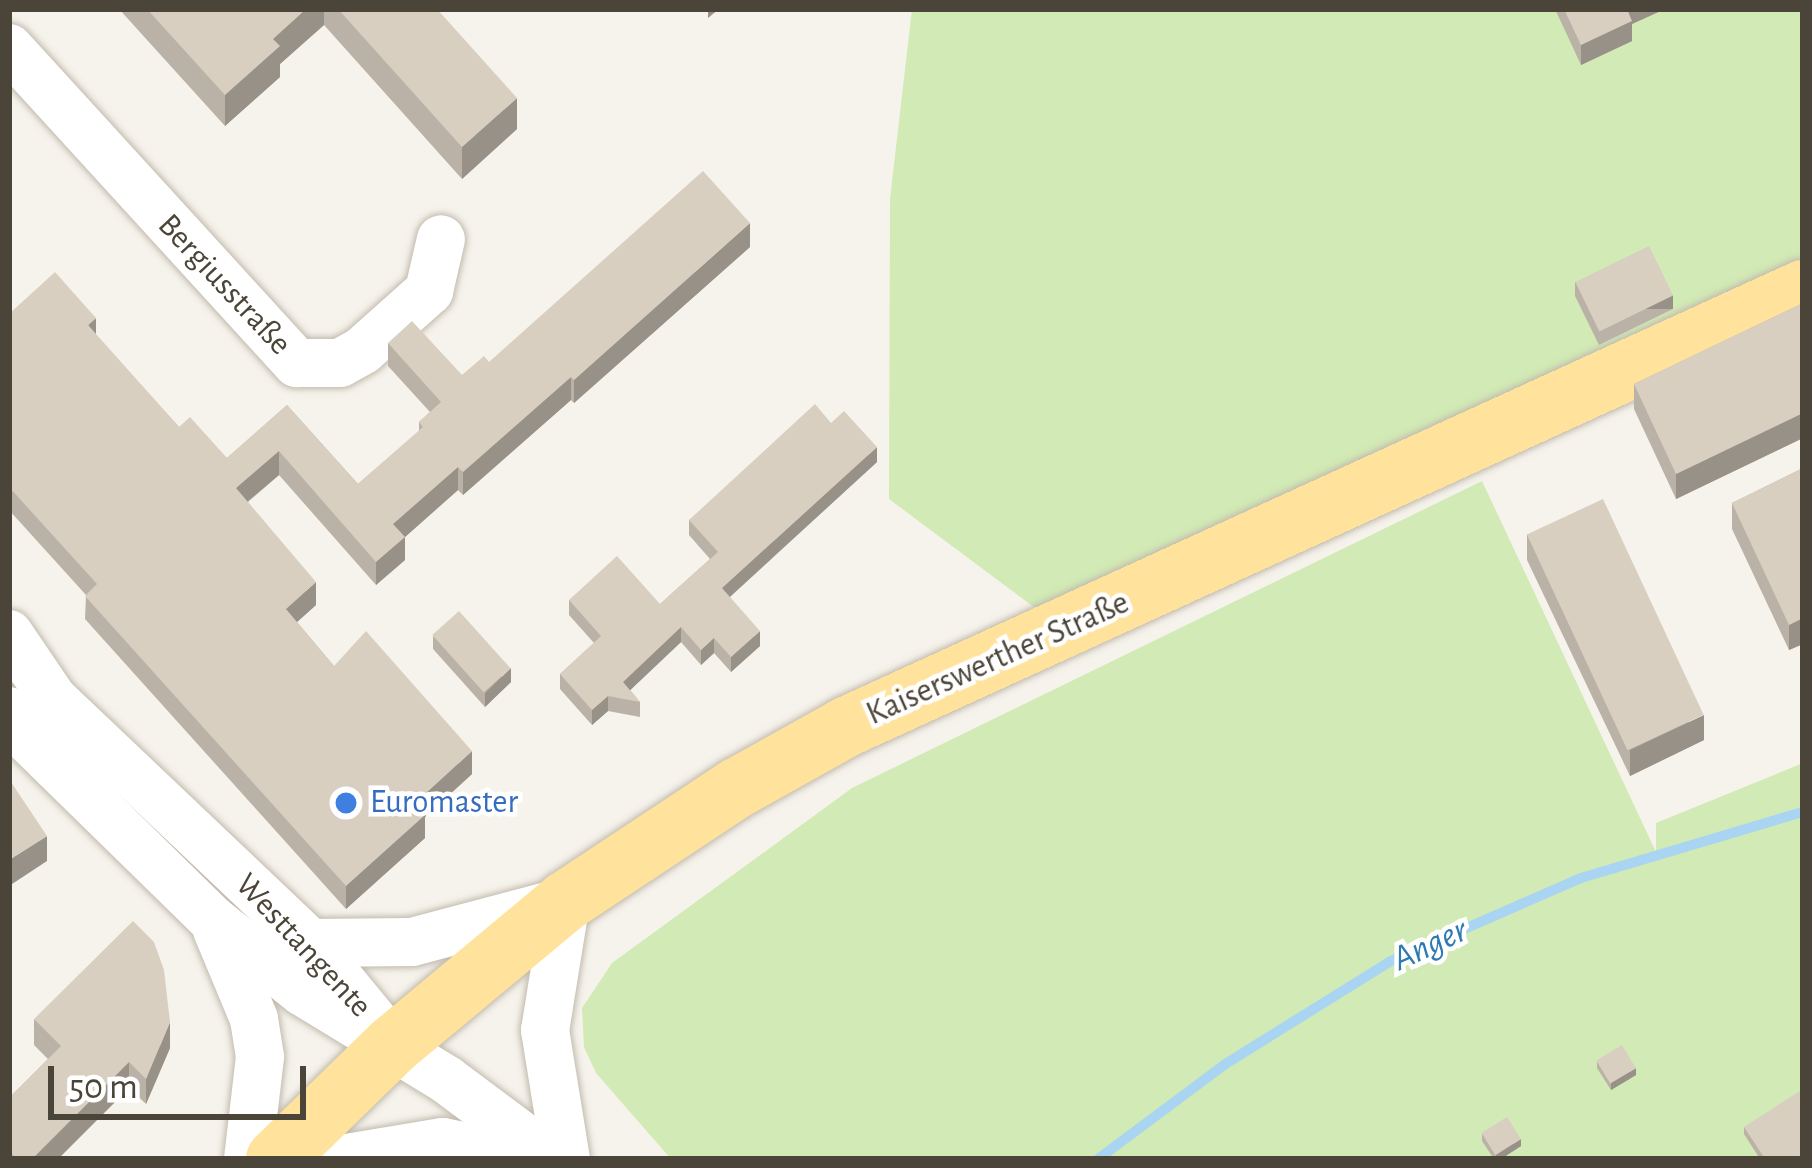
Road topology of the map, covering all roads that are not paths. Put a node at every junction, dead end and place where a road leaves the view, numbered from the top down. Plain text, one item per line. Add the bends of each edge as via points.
1 (9, 48) edge
2 (440, 239) dead end
3 (1803, 290) edge
4 (9, 634) edge
5 (9, 711) edge
6 (566, 901) junction
7 (213, 920) junction
8 (310, 944) junction
9 (393, 1045) junction
10 (248, 1159) edge
11 (275, 1159) edge
12 (341, 1159) edge
13 (526, 1159) edge
14 (553, 1159) edge
15 (566, 1159) edge

1 - 2 street, Bergiusstraße via 297,363 317,367 363,350 429,292
3 - 6 main road, Kaiserswerther Straße via 846,728 737,788
4 - 8 street, Westtangente via 53,699
5 - 7 street, Westtangente
6 - 8 street via 412,942
6 - 9 main road, Kaiserswerther Straße
6 - 15 street via 545,1030
7 - 9 street, Westtangente via 337,1016
7 - 10 street via 254,1018 260,1057
8 - 9 street, Westtangente
9 - 11 main road, Kaiserswerther Straße
9 - 14 street
12 - 13 street via 443,1142

